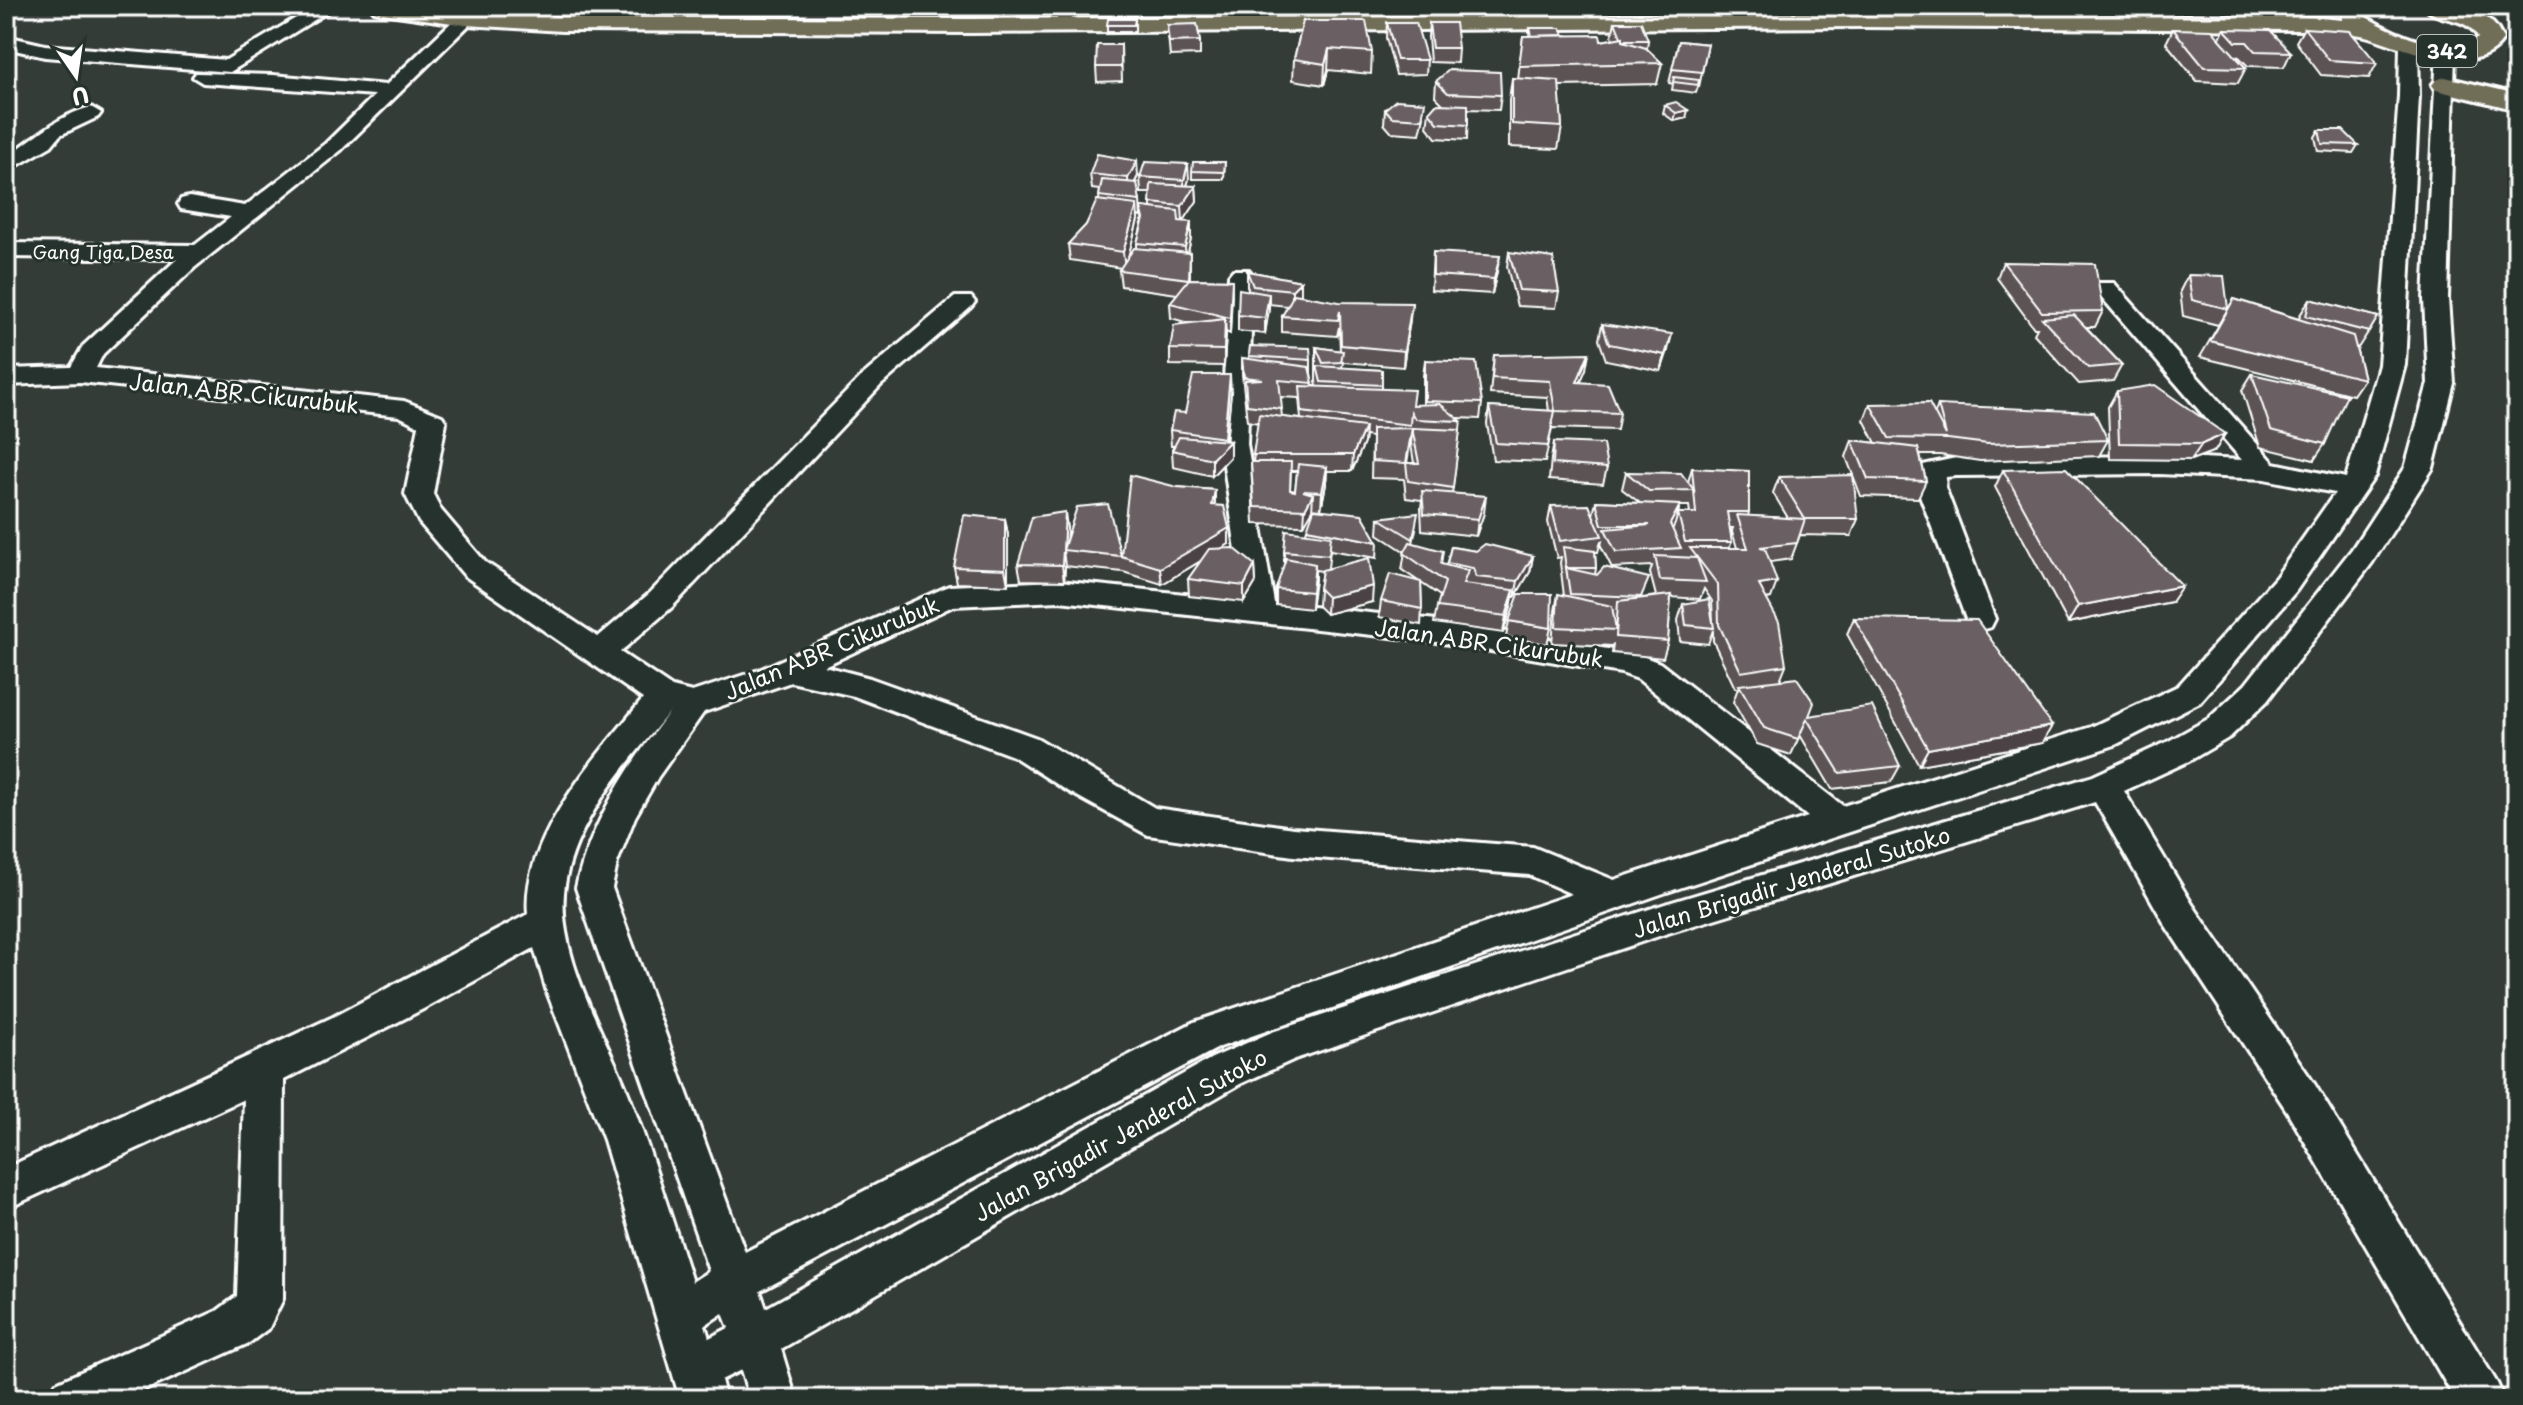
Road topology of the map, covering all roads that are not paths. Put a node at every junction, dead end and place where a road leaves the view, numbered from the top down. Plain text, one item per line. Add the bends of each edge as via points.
1 (328, 6) edge
2 (382, 6) edge
3 (2435, 6) edge
4 (425, 9) edge
5 (1065, 15) edge
6 (2361, 16) edge
7 (466, 18) junction
8 (2499, 32) edge
9 (6, 42) edge
10 (2409, 45) junction
11 (2449, 62) junction
12 (203, 65) junction
13 (389, 91) junction
14 (2513, 91) edge
15 (91, 113) dead end
16 (6, 166) edge
17 (189, 204) dead end
18 (251, 213) junction
19 (6, 250) edge
20 (201, 252) junction
21 (1241, 275) dead end
22 (2106, 288) dead end
23 (963, 302) dead end
24 (2392, 365) junction
25 (80, 374) junction
26 (6, 377) edge
27 (2441, 383) junction
28 (2265, 470) junction
29 (2353, 488) junction
30 (2286, 584) junction
31 (2325, 602) junction
32 (1260, 612) junction
33 (1980, 619) edge
34 (598, 654) junction
35 (789, 670) junction
36 (678, 700) junction
37 (2103, 786) junction
38 (1837, 821) junction
39 (1661, 879) junction
40 (1613, 896) junction
41 (1684, 913) junction
42 (545, 923) junction
43 (264, 1072) junction
44 (6, 1189) edge
45 (732, 1282) junction
46 (680, 1315) junction
47 (755, 1339) junction
48 (699, 1384) edge
49 (72, 1399) edge
50 (773, 1399) edge
51 (2481, 1399) edge

1 - 12 street via 230,66
2 - 4 main road
3 - 8 main road, 342
4 - 7 main road
5 - 6 main road via 2301,23
5 - 7 main road via 576,24
6 - 10 main road, 342
7 - 13 street
8 - 11 main road, 342
8 - 14 main road
9 - 12 street via 45,51 206,62
10 - 11 main road, 342
10 - 24 street
11 - 14 main road
11 - 14 main road
11 - 27 street, Jalan Brigadir Jenderal Sutoko via 2436,299
12 - 13 street via 188,76
13 - 18 street via 333,147
15 - 16 street via 53,131
17 - 18 street
18 - 20 street
19 - 20 street, Gang Tiga Desa
20 - 25 street via 92,351
21 - 32 street via 1234,444
22 - 28 street
23 - 34 street via 872,380 661,600
24 - 27 street
24 - 29 street
25 - 26 street
25 - 34 street, Jalan ABR Cikurubuk via 404,409 433,422 419,494 429,515 475,569
27 - 31 street, Jalan Brigadir Jenderal Sutoko via 2419,468
28 - 29 street
28 - 33 street via 2159,465 1933,471 1931,487
29 - 30 street
30 - 31 street
30 - 38 street via 2189,694 2103,736
31 - 37 street, Jalan Brigadir Jenderal Sutoko via 2256,693 2219,728
32 - 35 street, Jalan ABR Cikurubuk via 1059,591 949,596
32 - 38 street, Jalan ABR Cikurubuk via 1437,631 1626,662 1660,680
34 - 36 street, Jalan ABR Cikurubuk
35 - 36 street, Jalan ABR Cikurubuk
35 - 40 street via 859,686 1025,747 1148,821 1293,842 1533,861
36 - 42 street via 583,800 547,882
36 - 45 street via 654,757 597,862 594,888
37 - 41 street, Jalan Brigadir Jenderal Sutoko
37 - 51 street via 2179,915 2301,1098
38 - 39 street
39 - 40 street
39 - 41 street
40 - 45 street via 1208,1034
41 - 47 street, Jalan Brigadir Jenderal Sutoko via 1274,1049 1226,1071
42 - 43 street
42 - 46 street via 612,1103
43 - 44 street
43 - 49 street via 261,1299 233,1327
45 - 46 street
45 - 47 street
46 - 48 street
47 - 48 street, Jalan Brigadir Jenderal Sutoko
47 - 50 street

